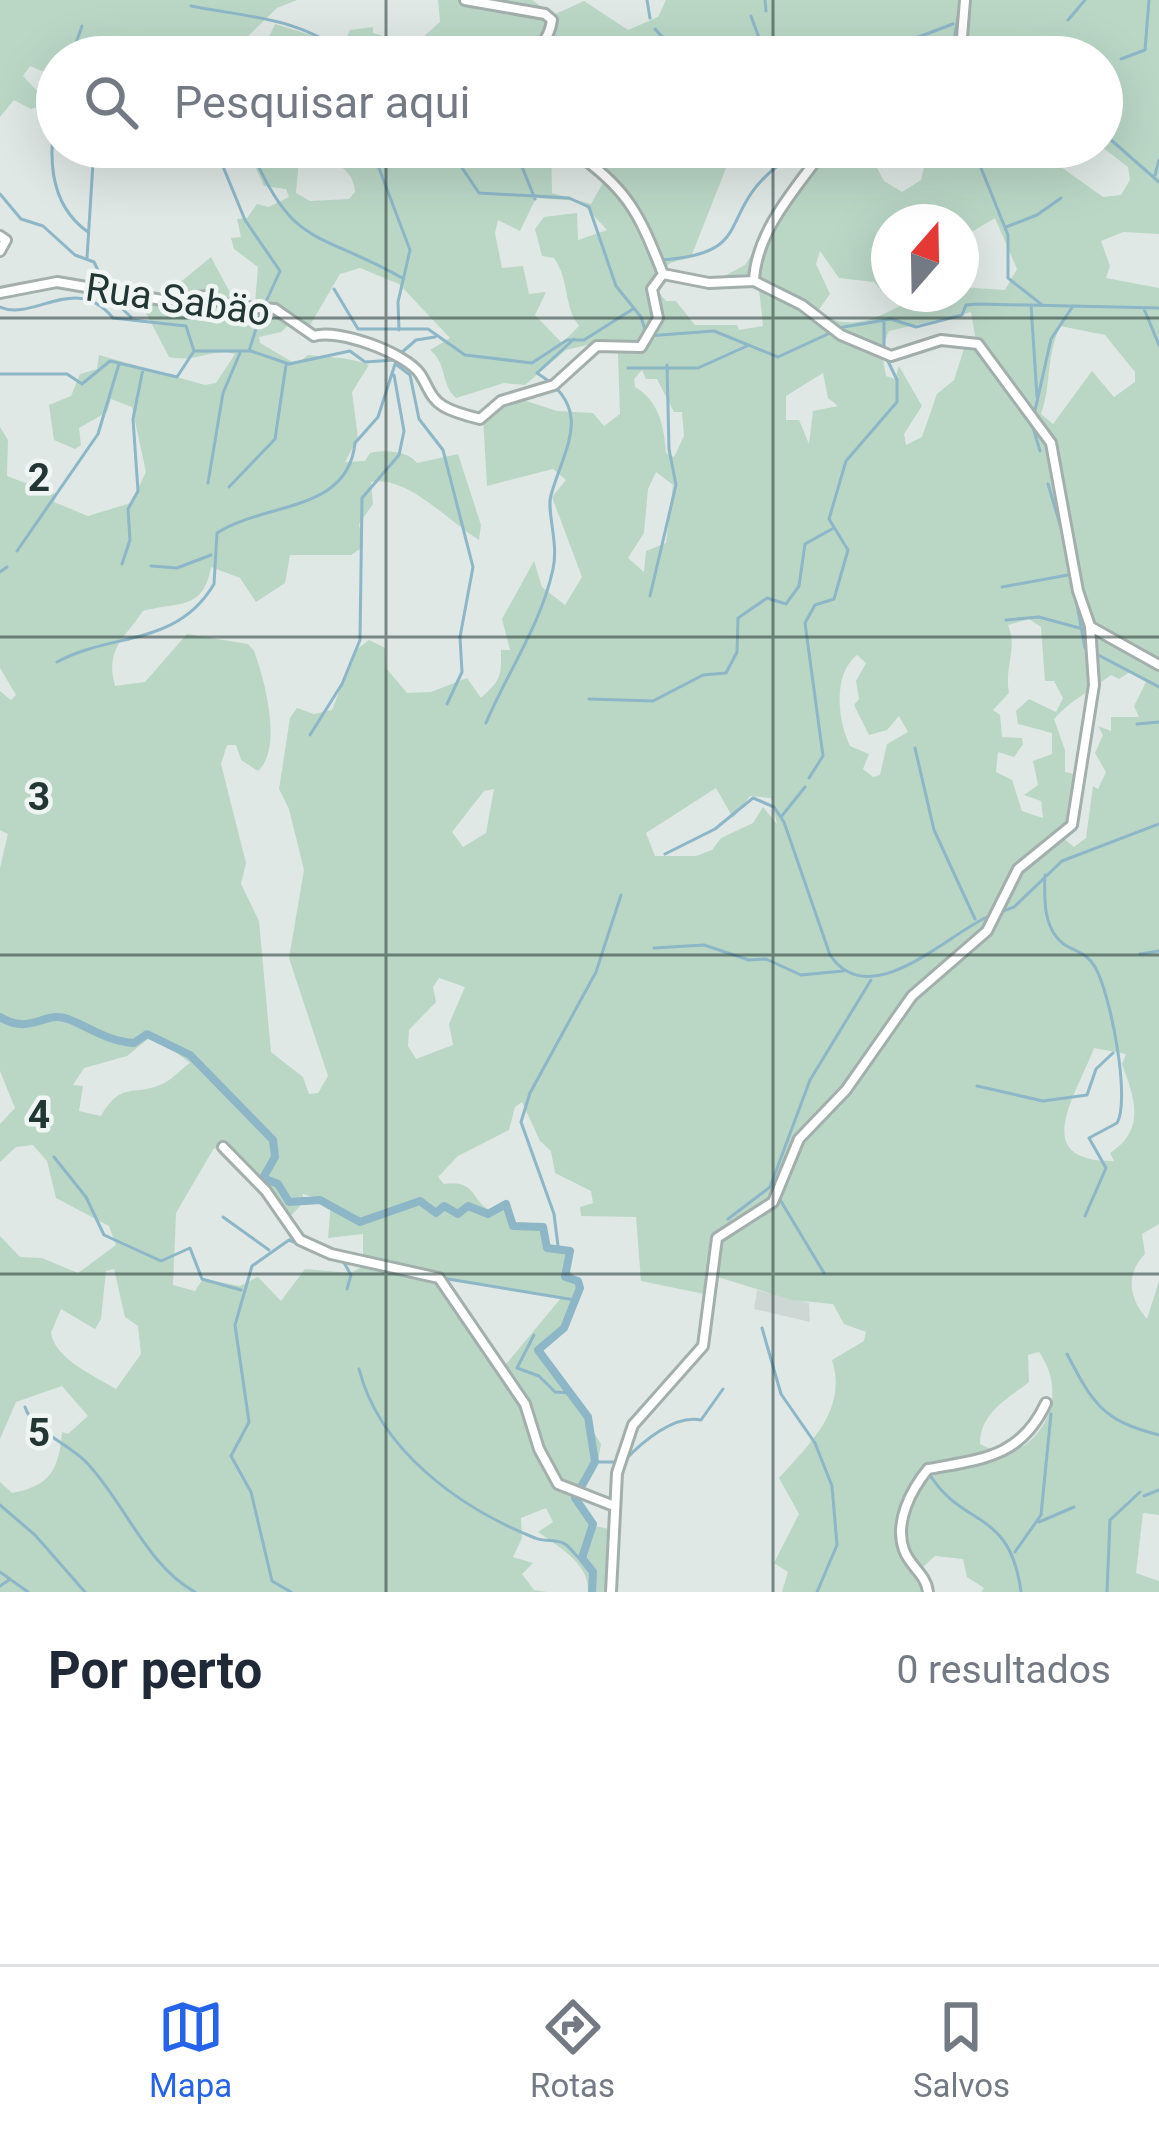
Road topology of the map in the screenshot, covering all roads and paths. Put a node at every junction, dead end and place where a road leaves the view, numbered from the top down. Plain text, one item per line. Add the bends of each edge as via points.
1 (465, 0) edge
2 (965, 0) edge
3 (546, 36) edge
4 (963, 36) edge
5 (594, 168) edge
6 (808, 168) edge
7 (0, 236) edge
8 (0, 251) edge
9 (663, 274) junction
10 (754, 281) junction
11 (0, 293) edge
12 (1090, 626) junction
13 (1159, 665) edge
14 (223, 1147) dead end
15 (1046, 1403) dead end
16 (614, 1506) junction
17 (611, 1592) edge
18 (928, 1592) edge

1 - 3 street via 552,20
2 - 4 street
5 - 9 street via 644,220
6 - 10 street via 762,250
7 - 8 street
9 - 10 street
9 - 11 street, Rua Sabäo via 652,290 658,318 641,346 597,346 554,385 501,400 480,419 444,407 418,371 384,349 333,332 314,336 274,309 56,282
10 - 12 street via 891,356 961,339 988,353 1051,443
12 - 13 street
12 - 16 street via 1094,685 1072,825 1018,869 987,931 912,996 846,1090 799,1139 772,1202 724,1229 711,1251 704,1346 633,1425
14 - 16 street via 299,1240 439,1278 527,1408 558,1484
15 - 18 street via 1028,1437 980,1460 928,1469 912,1493 903,1547
16 - 17 street

